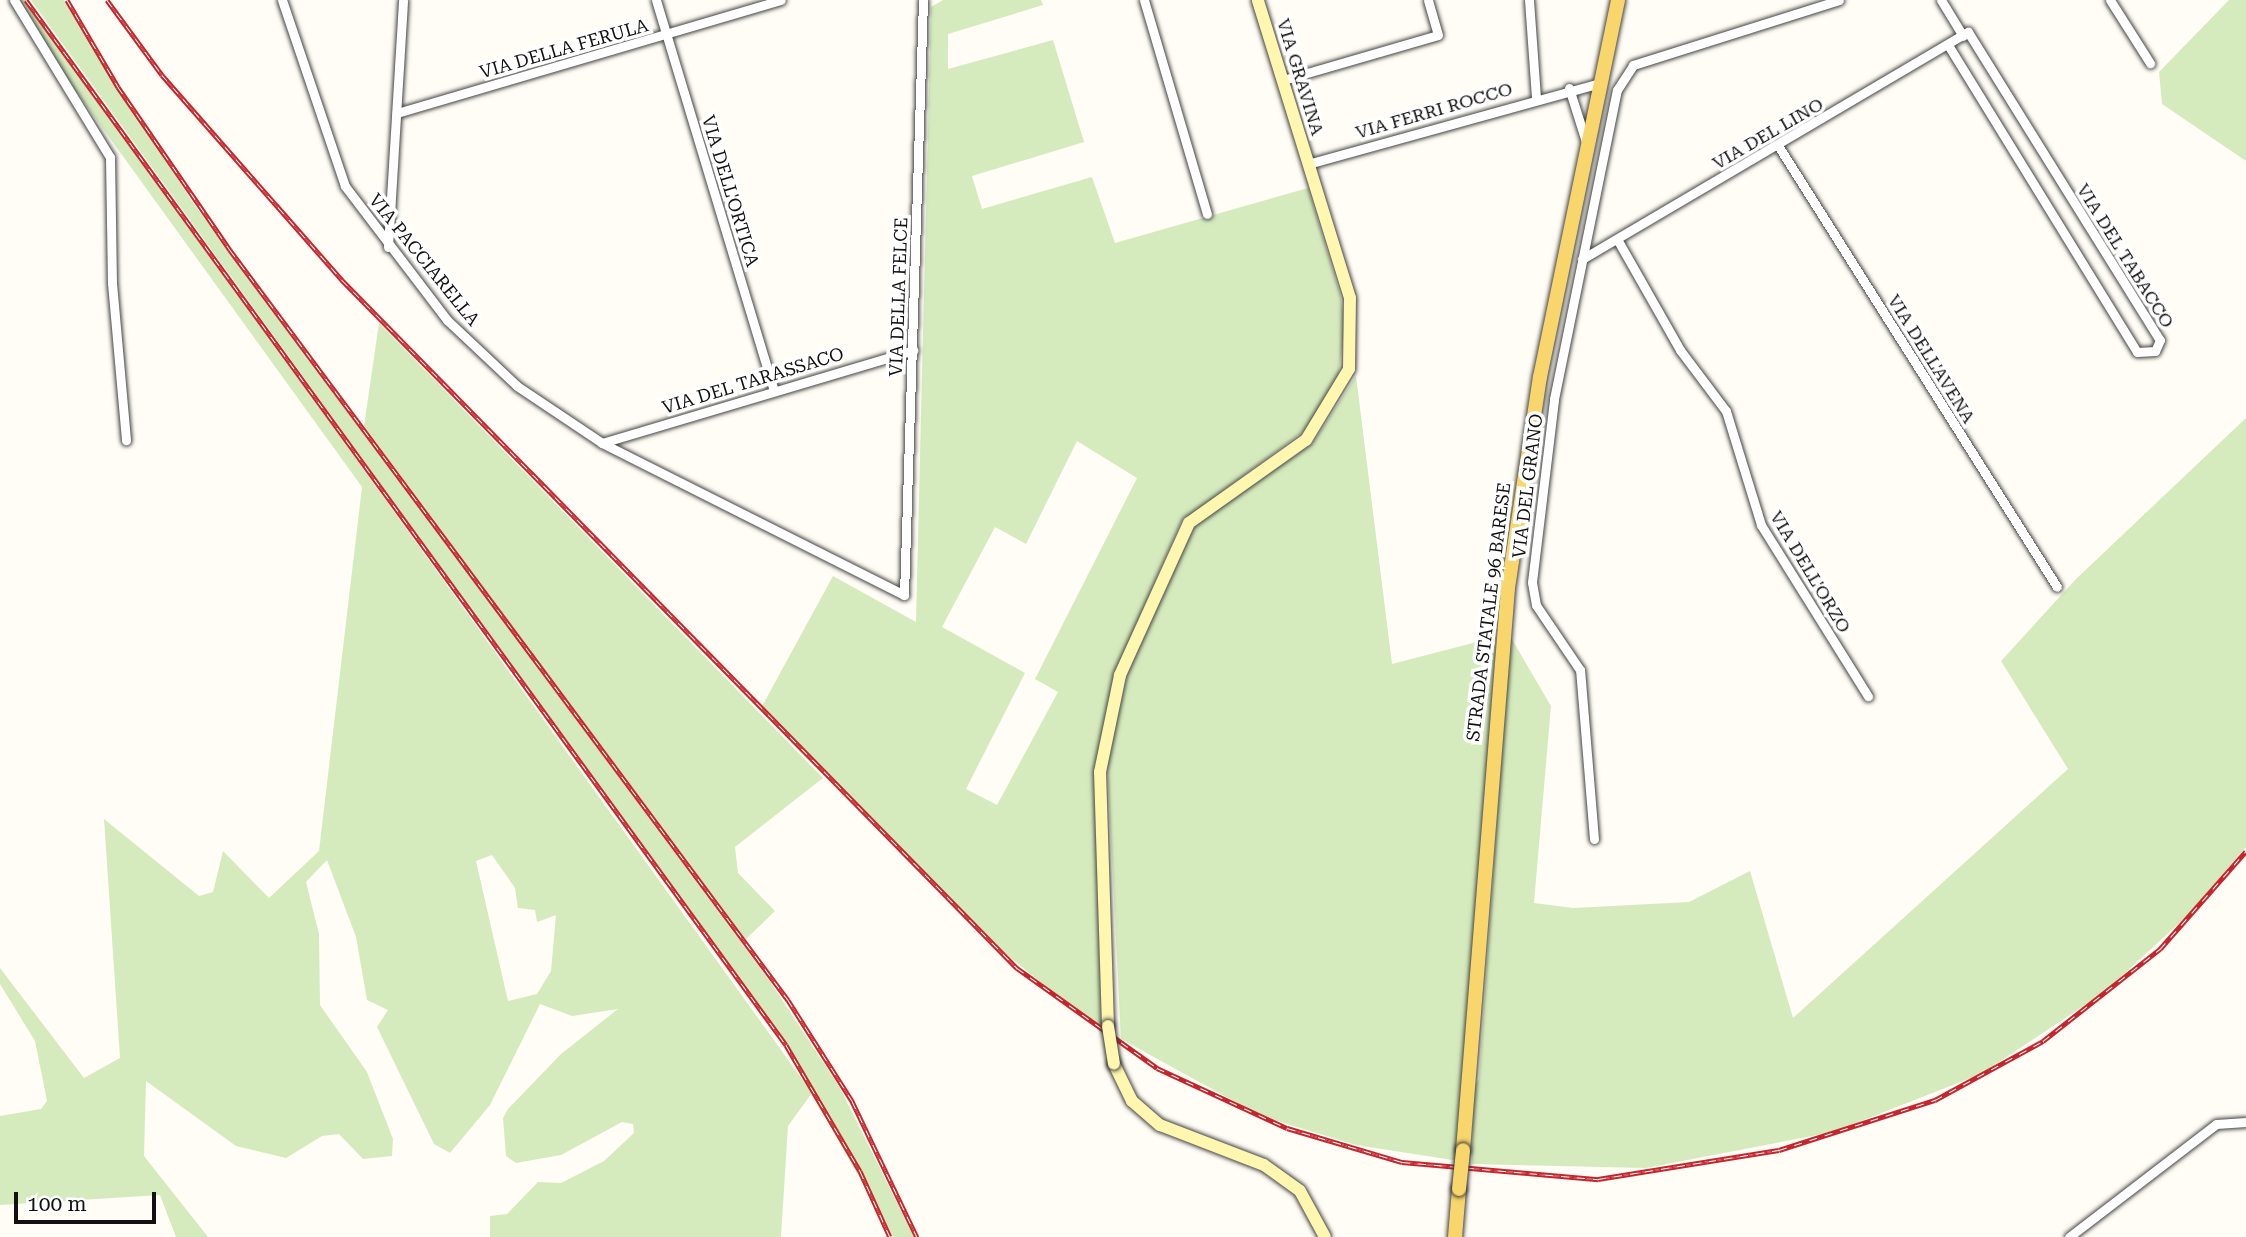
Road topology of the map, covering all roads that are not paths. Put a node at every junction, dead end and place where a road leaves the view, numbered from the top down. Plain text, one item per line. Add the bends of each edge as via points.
1 (15, 0) edge
2 (282, 0) edge
3 (403, 0) edge
4 (656, 0) edge
5 (780, 0) edge
6 (923, 0) edge
7 (1144, 0) edge
8 (1258, 0) edge
9 (1428, 0) edge
10 (1529, 0) edge
11 (1618, 0) edge
12 (1839, 0) edge
13 (1941, 0) edge
14 (2110, 0) edge
15 (1966, 34) junction
16 (666, 35) junction
17 (1948, 45) junction
18 (2150, 63) dead end
19 (1283, 80) junction
20 (1600, 83) junction
21 (1569, 88) junction
22 (1575, 96) junction
23 (1536, 97) junction
24 (1596, 99) junction
25 (397, 113) junction
26 (1591, 119) junction
27 (1609, 126) junction
28 (1586, 143) junction
29 (1779, 147) junction
30 (1308, 164) junction
31 (1207, 214) dead end
32 (1617, 239) junction
33 (388, 247) junction
34 (1581, 259) junction
35 (913, 350) junction
36 (774, 390) junction
37 (126, 440) dead end
38 (602, 443) junction
39 (2057, 587) dead end
40 (904, 595) joint
41 (1868, 696) dead end
42 (1594, 839) dead end
43 (2246, 1122) edge
44 (1325, 1237) edge
45 (1455, 1237) edge
46 (2068, 1237) edge

1 - 37 street via 110,156
2 - 33 street, VIA PACCIARELLA via 330,155
3 - 25 street
4 - 16 street, VIA DELL'ORTICA
5 - 16 street, VIA DELLA FERULA
6 - 35 street, VIA DELLA FELCE
7 - 31 street
8 - 19 main road, VIA GRAVINA
9 - 19 street via 1438,35
10 - 23 street
11 - 20 main road, STRADA STATALE 96 BARESE
12 - 27 street, VIA DEL GRANO via 1629,67
13 - 15 street, VIA DEL TABACCO
14 - 18 street
15 - 17 street, VIA DEL LINO
15 - 17 street, VIA DEL TABACCO via 2160,340 2155,351 2137,352
16 - 25 street, VIA DELLA FERULA
16 - 36 street, VIA DELL'ORTICA
17 - 29 street, VIA DEL LINO
19 - 30 main road, VIA GRAVINA
20 - 21 street, VIA FERRI ROCCO
20 - 24 main road, STRADA STATALE 96 BARESE
21 - 22 street
21 - 23 street, VIA FERRI ROCCO
22 - 24 street
22 - 28 street
23 - 30 street, VIA FERRI ROCCO
24 - 26 main road, STRADA STATALE 96 BARESE
25 - 33 street
26 - 27 street
26 - 28 main road, STRADA STATALE 96 BARESE
27 - 34 street, VIA DEL GRANO
28 - 45 main road, STRADA STATALE 96 BARESE, bridge via 1540,377 1508,588
29 - 32 street, VIA DEL LINO
29 - 39 street, VIA DELL'AVENA
30 - 44 main road, VIA GRAVINA, bridge via 1350,298 1349,369 1306,440 1189,523 1120,676 1100,772 1108,1026 1114,1064 1132,1101 1160,1125 1264,1166 1300,1191
32 - 34 street, VIA DEL LINO
32 - 41 street, VIA DELL'ORZO via 1675,343 1726,411 1761,525
33 - 38 street, VIA PACCIARELLA via 447,320 517,386
34 - 42 street, VIA DEL GRANO via 1554,399 1532,582 1536,604 1580,670
35 - 36 street, VIA DEL TARASSACO
35 - 40 street, VIA DELLA FELCE
36 - 38 street, VIA DEL TARASSACO
38 - 40 street, VIA PACCIARELLA
43 - 46 street via 2216,1124

